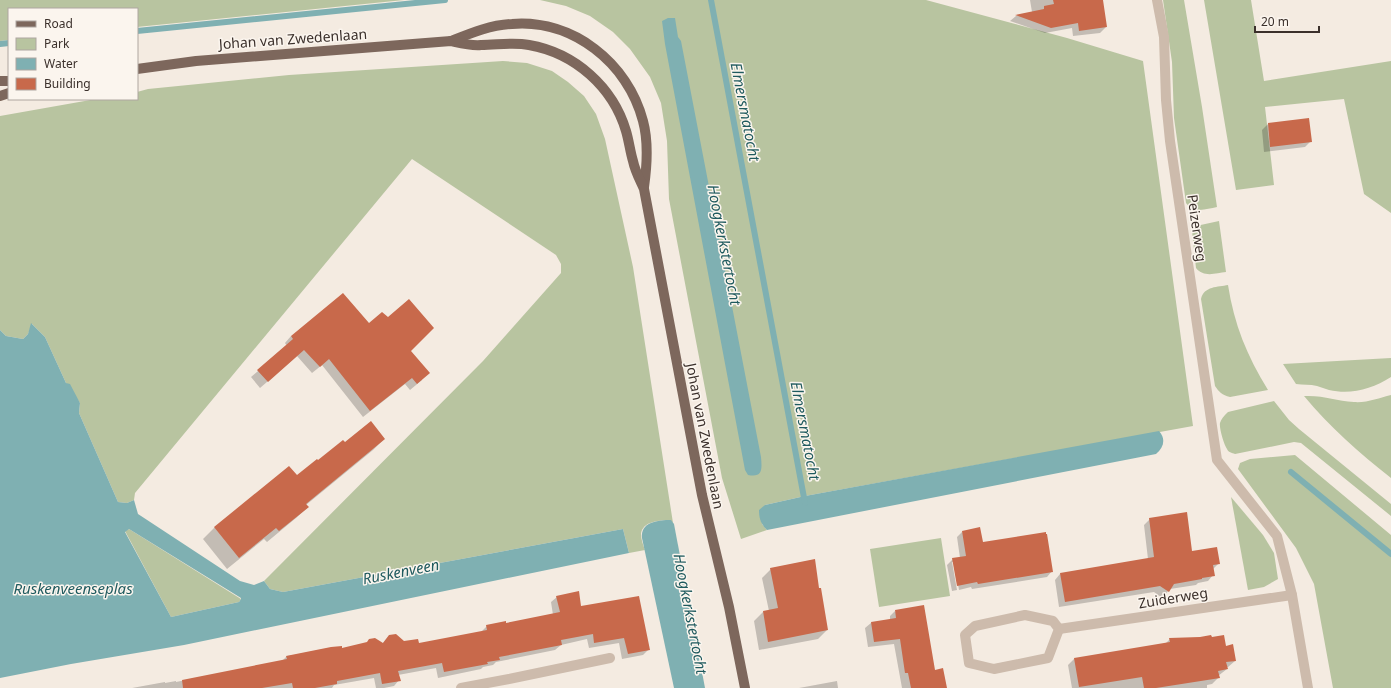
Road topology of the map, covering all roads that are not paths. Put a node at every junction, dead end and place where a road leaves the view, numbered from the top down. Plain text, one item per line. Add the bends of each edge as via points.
1 (1157, 0) edge
2 (451, 41) junction
3 (138, 68) edge
4 (644, 189) junction
5 (1292, 594) junction
6 (1059, 630) junction
7 (610, 658) dead end
8 (510, 684) edge
9 (461, 688) edge
10 (745, 688) edge
11 (1308, 688) edge

1 - 5 street, Peizerweg via 1164,37 1170,141 1217,460 1277,536
2 - 3 main road, Johan van Zwedenlaan
2 - 4 main road, Johan van Zwedenlaan via 479,45 528,44 560,54 575,62 601,85 620,115 633,162
2 - 4 main road, Johan van Zwedenlaan via 477,30 495,26 532,24 568,34 600,53 628,84 644,122 647,164
4 - 10 main road, Johan van Zwedenlaan via 702,495 730,608
5 - 6 street, Zuiderweg
5 - 11 street
6 - 6 street via 1048,658 994,669 969,663 965,635 975,626 1026,615 1053,622
7 - 8 street
8 - 9 street

